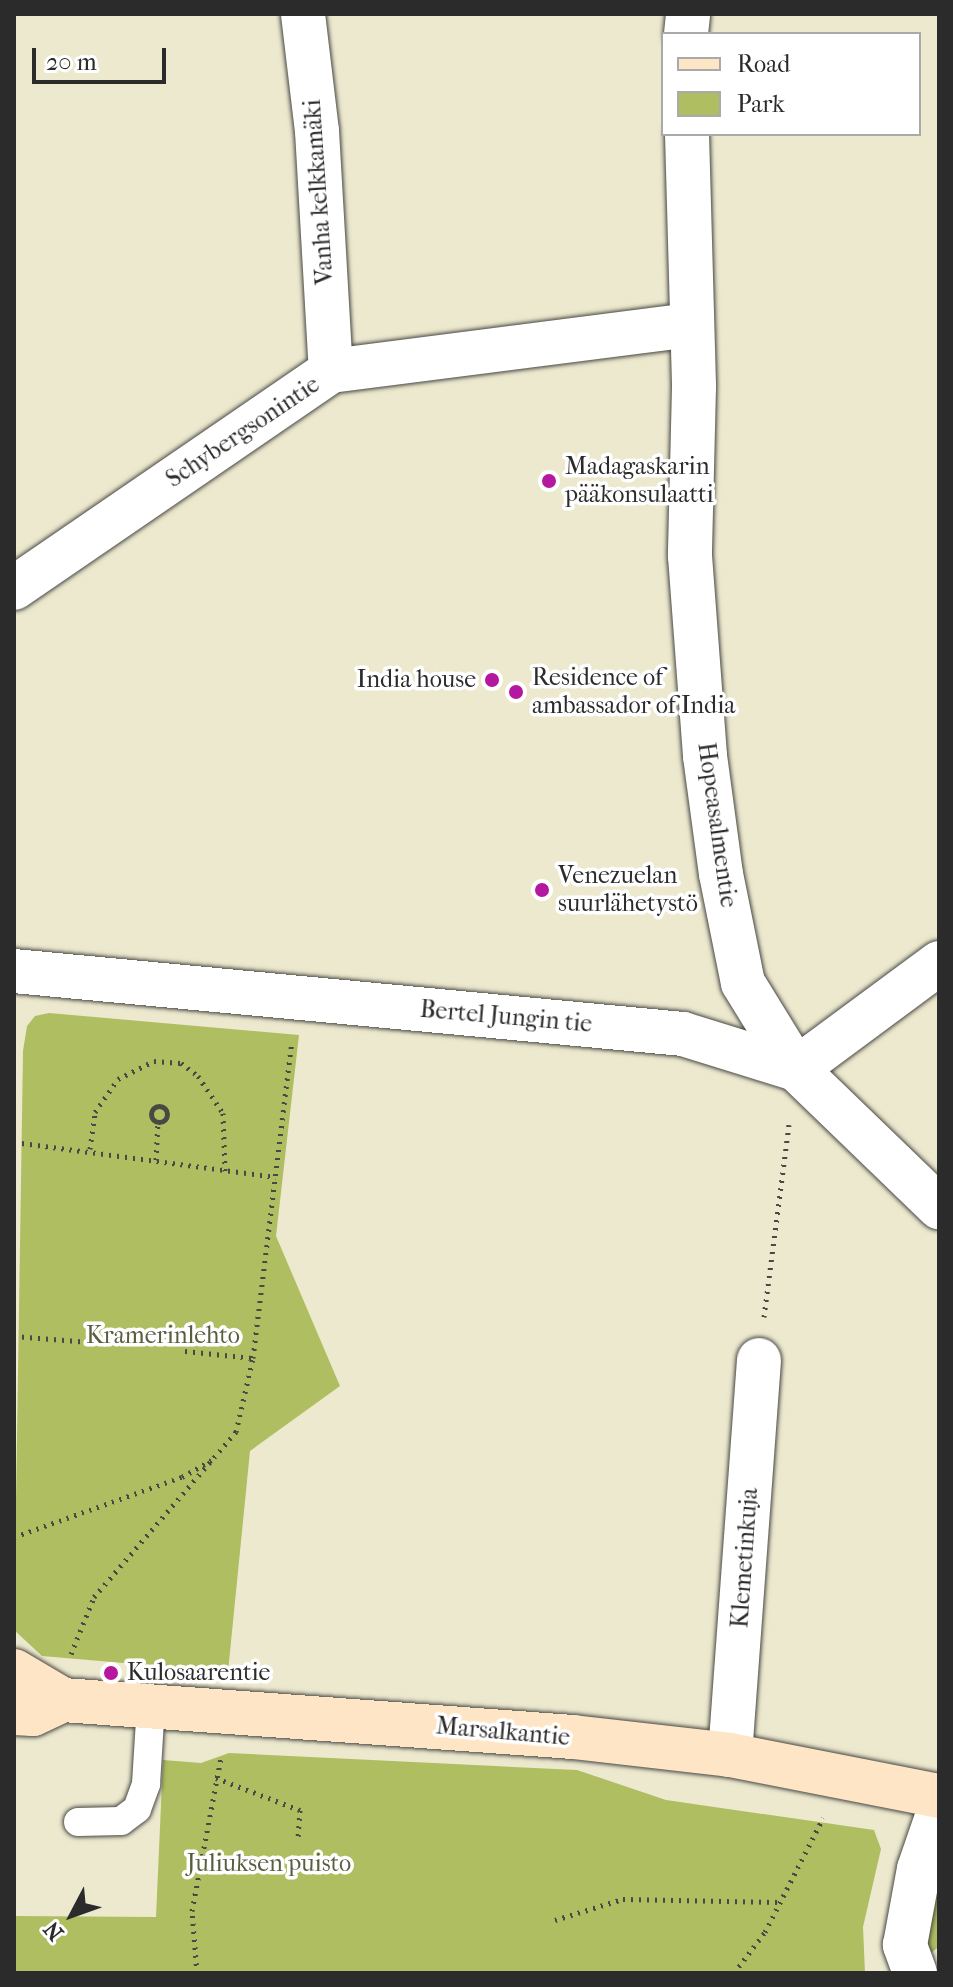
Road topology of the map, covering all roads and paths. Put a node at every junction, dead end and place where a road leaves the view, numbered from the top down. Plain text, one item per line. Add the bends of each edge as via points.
1 (303, 14) edge
2 (687, 136) edge
3 (689, 325) junction
4 (331, 371) junction
5 (14, 588) edge
6 (939, 963) edge
7 (14, 971) edge
8 (297, 997) junction
9 (796, 1069) junction
10 (158, 1122) dead end
11 (14, 1142) edge
12 (90, 1149) junction
13 (156, 1160) junction
14 (225, 1171) junction
15 (276, 1177) junction
16 (939, 1207) edge
17 (14, 1336) edge
18 (90, 1342) dead end
19 (185, 1351) dead end
20 (253, 1358) junction
21 (759, 1360) joint
22 (216, 1458) junction
23 (14, 1537) edge
24 (14, 1671) edge
25 (66, 1684) junction
26 (151, 1705) junction
27 (234, 1709) junction
28 (14, 1713) edge
29 (730, 1755) junction
30 (833, 1773) junction
31 (216, 1778) junction
32 (939, 1796) edge
33 (939, 1811) edge
34 (78, 1822) dead end
35 (298, 1838) dead end
36 (783, 1902) junction
37 (555, 1920) dead end
38 (197, 1973) edge
39 (734, 1973) edge
40 (915, 1973) edge

1 - 4 street, Vanha kelkkamäki via 317,131
2 - 3 street, Hopeasalmentie
3 - 4 street, Schybergsonintie
3 - 9 street, Hopeasalmentie via 694,387 690,556 705,756 721,874 743,983
4 - 5 street, Schybergsonintie
6 - 9 street
7 - 8 street, Bertel Jungin tie
8 - 9 street, Bertel Jungin tie via 683,1034
8 - 15 path
9 - 16 street, Bertel Jungin tie
9 - 21 path
10 - 13 path
11 - 12 path
12 - 13 path
12 - 14 path via 101,1098 137,1067 164,1060 181,1063 198,1076 223,1113
13 - 14 path
14 - 15 path
15 - 20 path
17 - 18 path
19 - 20 path
20 - 22 path via 236,1432
21 - 29 street, Klemetinkuja
22 - 23 path via 182,1477
22 - 25 path via 94,1597 75,1634
24 - 25 street, Marsalkantie
25 - 26 street, Marsalkantie
25 - 28 street, Marsalkantie via 33,1714
26 - 27 street, Marsalkantie
26 - 34 lane via 146,1784 137,1809 121,1821
27 - 29 street, Marsalkantie
27 - 31 path
29 - 30 street, Marsalkantie
30 - 32 street, Marsalkantie
30 - 36 path via 827,1810
31 - 35 path via 300,1810
31 - 38 path via 192,1911
33 - 40 street via 919,1869 905,1945
36 - 37 path via 623,1899
36 - 39 path

